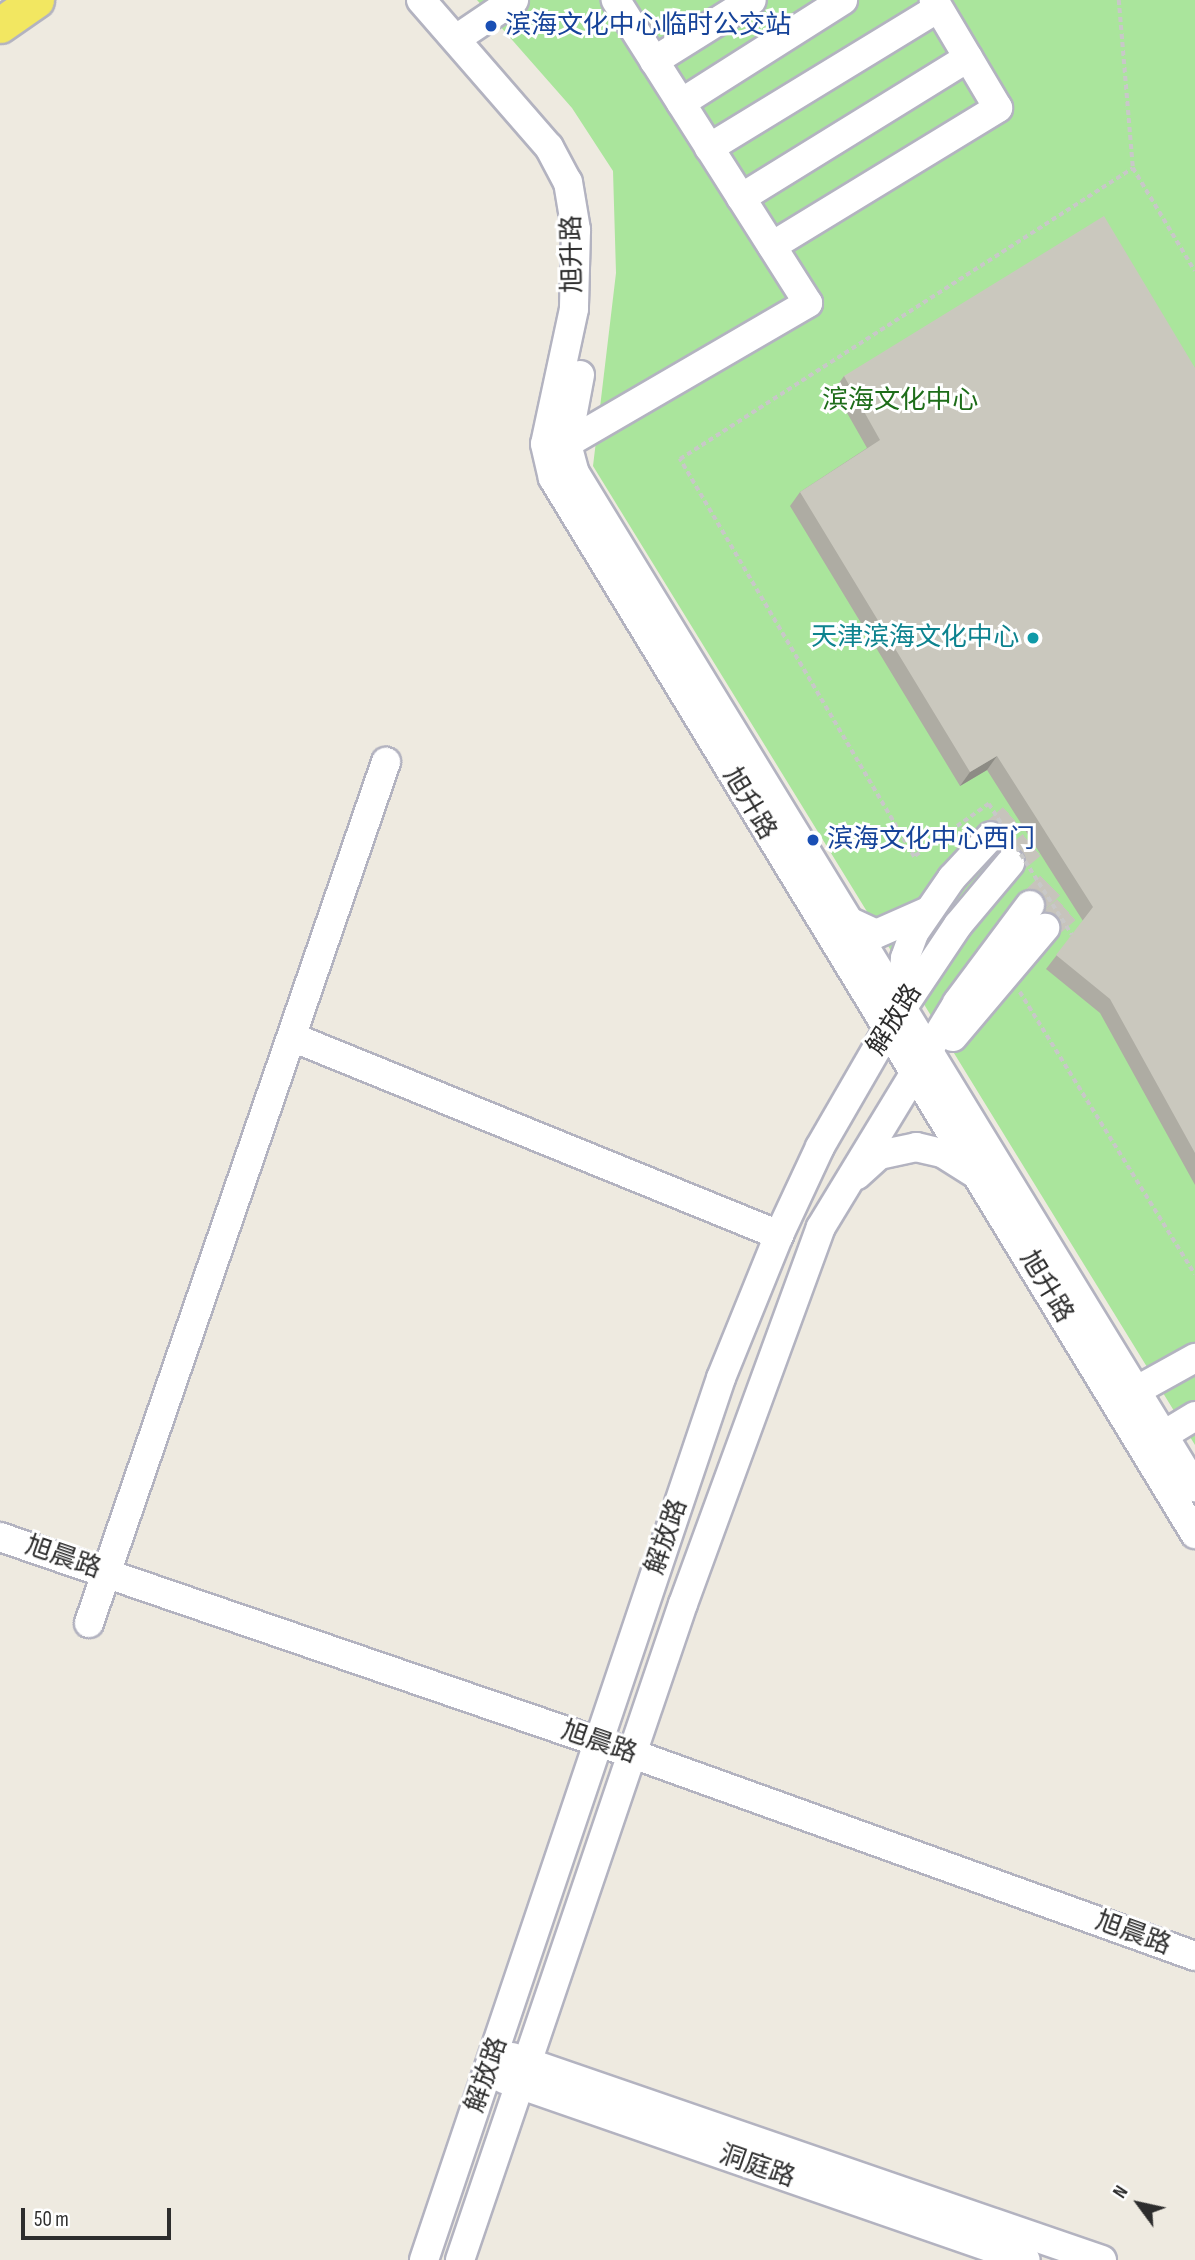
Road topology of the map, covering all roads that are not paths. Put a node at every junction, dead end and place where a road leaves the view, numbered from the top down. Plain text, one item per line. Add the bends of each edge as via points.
1 (36, 0) edge
2 (422, 0) edge
3 (514, 0) edge
4 (752, 0) edge
5 (843, 0) edge
6 (625, 3) edge
7 (936, 4) edge
8 (464, 23) edge
9 (0, 24) edge
10 (968, 58) junction
11 (654, 61) junction
12 (681, 103) junction
13 (709, 148) junction
14 (741, 198) junction
15 (772, 246) junction
16 (556, 450) junction
17 (386, 762) dead end
18 (991, 836) tunnel mouth
19 (1010, 863) tunnel mouth
20 (926, 912) junction
21 (844, 919) junction
22 (1052, 928) tunnel mouth
23 (894, 1020) junction
24 (292, 1037) junction
25 (921, 1060) junction
26 (981, 1180) junction
27 (841, 1192) junction
28 (779, 1236) junction
29 (1195, 1358) edge
30 (1126, 1396) junction
31 (1195, 1416) edge
32 (1154, 1441) junction
33 (1195, 1487) edge
34 (1195, 1534) edge
35 (0, 1537) edge
36 (108, 1574) junction
37 (89, 1623) dead end
38 (597, 1742) junction
39 (633, 1754) junction
40 (1195, 1956) edge
41 (492, 2063) junction
42 (524, 2073) junction
43 (424, 2260) edge
44 (460, 2260) edge
45 (1026, 2260) edge
46 (1102, 2260) edge

1 - 9 main road
2 - 8 street, 旭升路
3 - 8 street
4 - 11 street
5 - 12 street
6 - 11 street
7 - 10 street
7 - 13 street
8 - 16 street, 旭升路 via 556,126 576,155 589,192 593,229 590,301
10 - 14 street
10 - 15 street via 998,108
11 - 12 street
12 - 13 street
13 - 14 street
14 - 15 street
15 - 16 street via 808,303
16 - 21 street, 旭升路 via 575,473
16 - 23 street, 旭升路 via 562,493
17 - 24 street
18 - 20 street
19 - 23 street, 解放路 via 958,925
20 - 21 street via 876,934
20 - 23 street via 905,958
21 - 23 street, 旭升路
22 - 25 street via 953,1036
23 - 25 street, 旭升路
23 - 28 street, 解放路 via 820,1147
24 - 28 street
24 - 36 street
25 - 26 street, 旭升路
25 - 27 street, 解放路
25 - 30 street, 旭升路
26 - 27 street via 942,1153 903,1147 870,1161
26 - 30 street, 旭升路
27 - 39 street, 解放路 via 821,1227 779,1333
28 - 38 street, 解放路 via 721,1378
29 - 30 street
30 - 32 street, 旭升路
31 - 32 street
32 - 33 street, 旭升路
32 - 34 street, 旭升路
35 - 36 street, 旭晨路
36 - 37 street
36 - 38 street, 旭晨路
38 - 39 street, 旭晨路
38 - 41 street, 解放路
39 - 40 street, 旭晨路
39 - 42 street, 解放路
41 - 42 street, 洞庭路
41 - 43 street, 解放路
42 - 44 street, 解放路
42 - 45 street, 洞庭路
42 - 46 street

